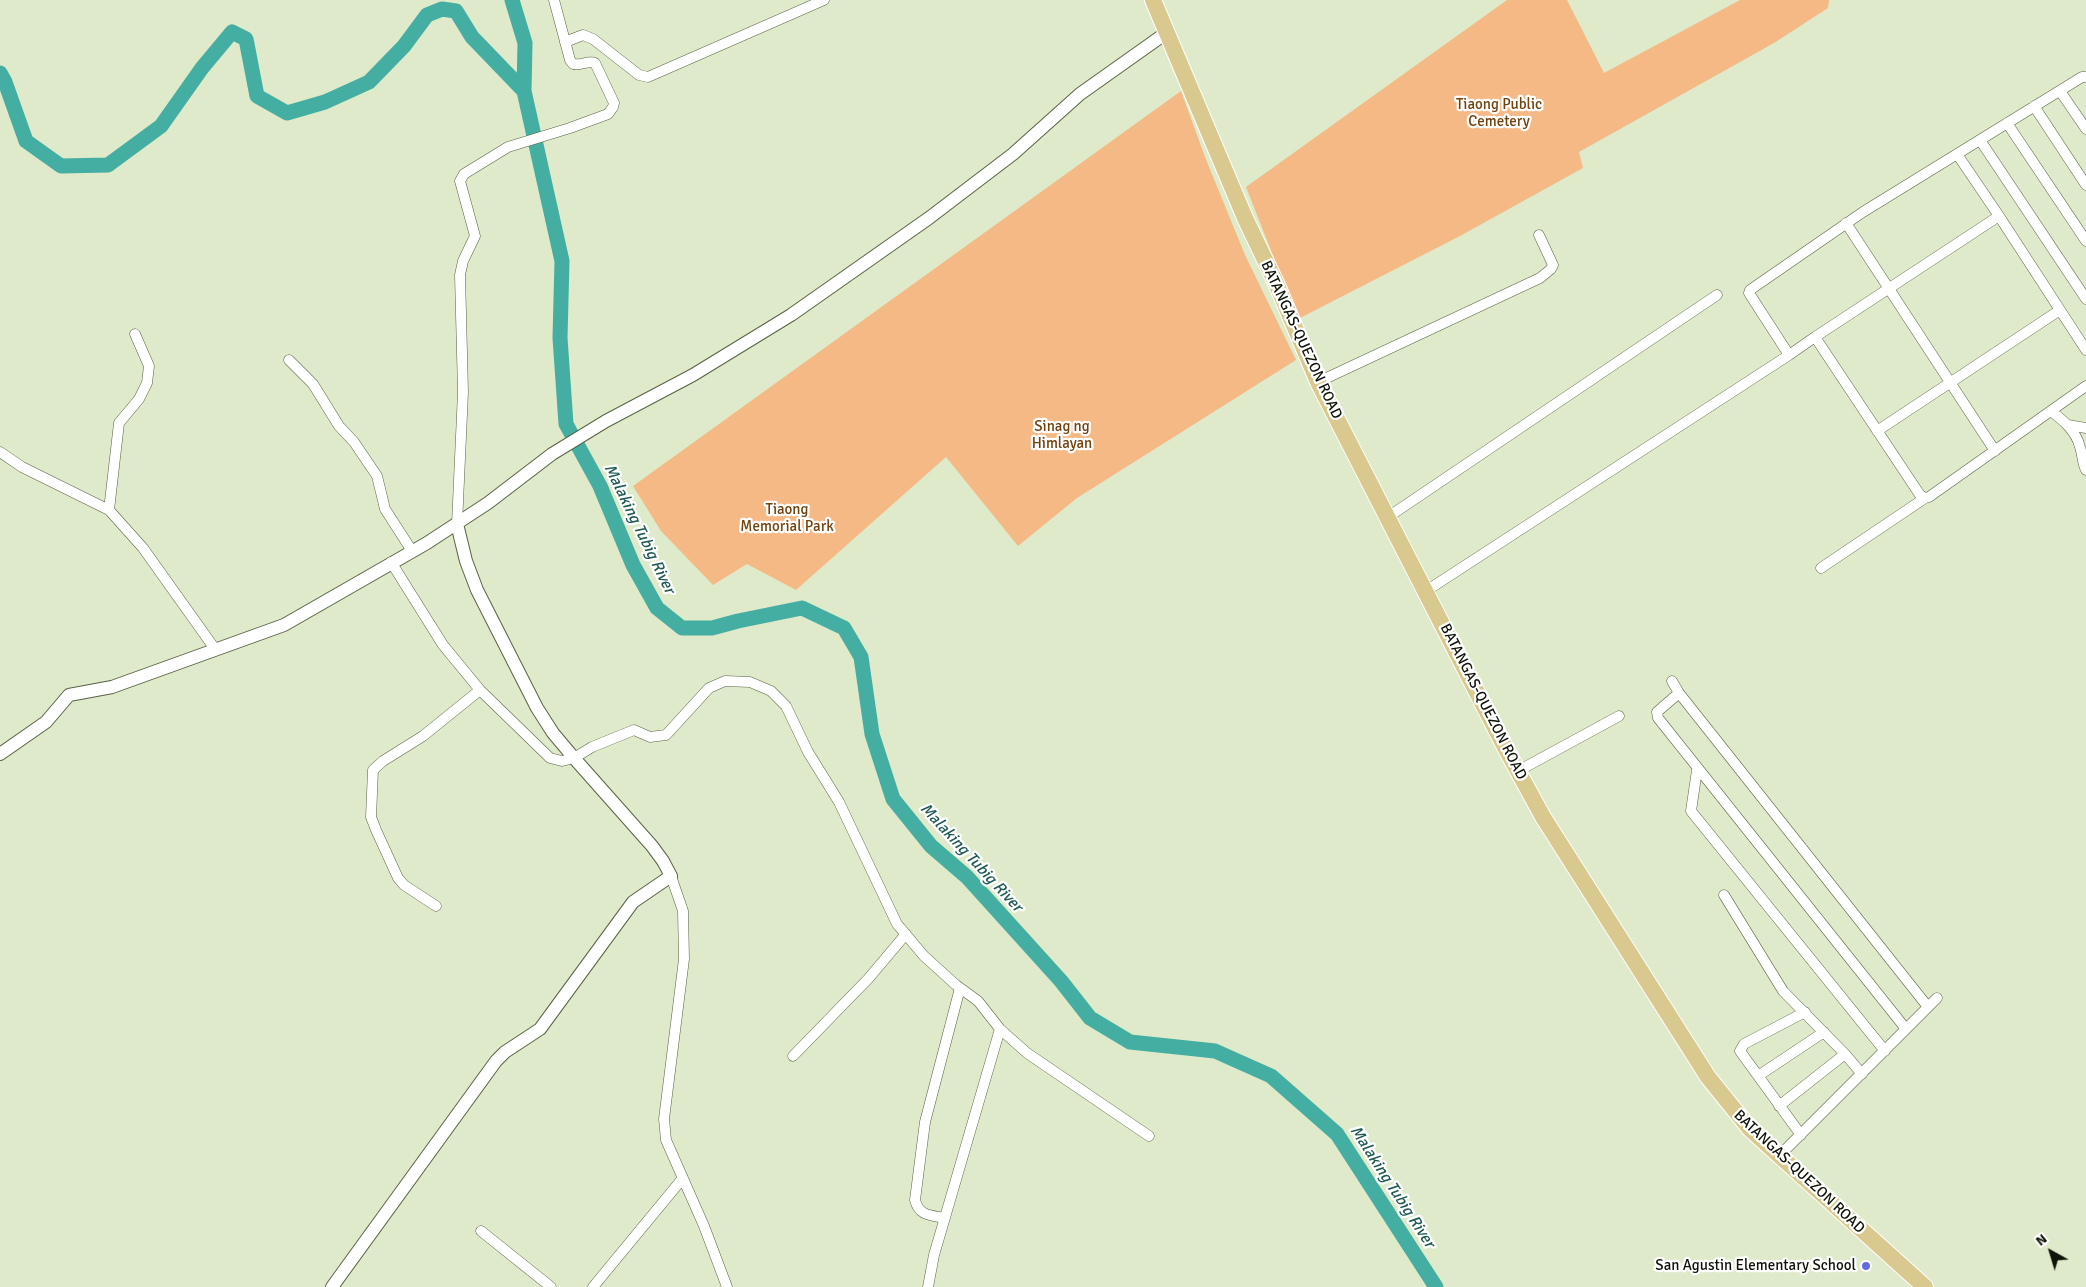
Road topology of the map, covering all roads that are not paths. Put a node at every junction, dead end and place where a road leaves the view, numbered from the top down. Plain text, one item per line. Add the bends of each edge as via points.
1 (554, 0) edge
2 (824, 0) edge
3 (1153, 0) edge
4 (1166, 33) junction
5 (565, 42) junction
6 (2086, 77) edge
7 (2060, 90) junction
8 (2034, 106) junction
9 (2007, 123) junction
10 (2086, 129) edge
11 (1980, 140) junction
12 (1957, 154) junction
13 (2086, 185) edge
14 (1999, 216) junction
15 (1846, 223) junction
16 (1540, 235) dead end
17 (2086, 241) edge
18 (1889, 288) junction
19 (1717, 295) dead end
20 (2086, 299) edge
21 (2060, 310) junction
22 (135, 334) dead end
23 (1815, 337) junction
24 (2086, 350) edge
25 (1789, 356) junction
26 (289, 360) dead end
27 (1318, 382) junction
28 (1950, 383) junction
29 (2086, 386) edge
30 (2051, 411) junction
31 (2068, 425) junction
32 (2086, 428) edge
33 (1878, 431) junction
34 (1995, 451) junction
35 (0, 452) edge
36 (2086, 470) edge
37 (1925, 498) junction
38 (109, 510) junction
39 (1388, 517) junction
40 (457, 524) junction
41 (412, 551) junction
42 (391, 562) junction
43 (1821, 568) dead end
44 (1426, 592) junction
45 (215, 649) junction
46 (1672, 681) dead end
47 (480, 690) junction
48 (1679, 693) junction
49 (1619, 716) dead end
50 (0, 754) edge
51 (574, 758) junction
52 (1697, 770) junction
53 (1518, 771) junction
54 (671, 876) junction
55 (1724, 895) dead end
56 (436, 906) dead end
57 (906, 934) junction
58 (960, 988) junction
59 (1937, 998) dead end
60 (1928, 1007) junction
61 (1805, 1012) junction
62 (1000, 1028) junction
63 (1906, 1029) junction
64 (1824, 1032) junction
65 (1885, 1051) junction
66 (1845, 1054) junction
67 (793, 1056) dead end
68 (1862, 1074) junction
69 (1758, 1076) junction
70 (1779, 1106) junction
71 (1800, 1135) junction
72 (1149, 1136) dead end
73 (1779, 1156) junction
74 (683, 1178) junction
75 (945, 1218) junction
76 (481, 1231) dead end
77 (332, 1287) edge
78 (551, 1287) edge
79 (593, 1287) edge
80 (727, 1287) edge
81 (928, 1287) edge
82 (1925, 1287) edge

1 - 5 street
2 - 5 street via 648,77 639,75 593,39 583,36
3 - 4 main road, BATANGAS-QUEZON ROAD
4 - 27 main road, BATANGAS-QUEZON ROAD
4 - 40 street via 1080,94 1012,154 929,218 791,316 694,375 606,421 552,454
5 - 40 street via 573,64 591,62 598,68 614,103 608,114 508,147 464,174 460,182 475,236 460,275 463,392
6 - 7 street
7 - 8 street
7 - 10 street
8 - 9 street
8 - 13 street
9 - 11 street
9 - 17 street
11 - 12 street
11 - 20 street
12 - 14 street
12 - 15 street
14 - 18 street
14 - 21 street
15 - 18 street
15 - 25 street via 1750,290
16 - 27 street via 1553,264 1547,274
18 - 23 street
18 - 28 street
19 - 39 street
21 - 24 street
21 - 28 street
22 - 38 street via 149,366 147,383 140,399 119,423
23 - 25 street
23 - 33 street
25 - 44 street
26 - 41 street via 313,384 339,426 377,476 385,509
27 - 39 main road, BATANGAS-QUEZON ROAD
28 - 33 street
28 - 34 street
29 - 30 street
30 - 31 street
30 - 34 street
31 - 32 street
31 - 36 street via 2081,448
33 - 37 street
34 - 37 street
35 - 38 street via 22,467
37 - 43 street
38 - 45 street via 143,548
39 - 44 main road, BATANGAS-QUEZON ROAD
40 - 41 street
40 - 51 street via 466,561 492,622 537,708
41 - 42 street
42 - 45 street via 284,625
42 - 47 street via 443,645
44 - 53 main road, BATANGAS-QUEZON ROAD
45 - 50 street via 112,687 69,695 46,722
46 - 48 street
47 - 51 street via 550,758 562,761
47 - 56 street via 424,736 373,770 370,818 398,878
48 - 52 street via 1656,714
48 - 60 street
49 - 53 street
51 - 54 street via 652,846
51 - 57 street via 634,730 650,737 666,734 709,688 725,681 750,682 771,691 786,706 808,752 839,802 897,924
52 - 63 street
52 - 65 street via 1691,811
53 - 73 main road, BATANGAS-QUEZON ROAD via 1542,817 1708,1077 1750,1129
54 - 74 street via 683,912 684,959 664,1119 666,1140
54 - 77 street via 633,902 540,1029 496,1061
55 - 61 street via 1775,980
57 - 58 street via 924,956
57 - 67 street via 868,979
58 - 62 street via 978,1001
58 - 75 street via 925,1122 914,1200 921,1213
59 - 60 street
60 - 63 street
61 - 64 street
61 - 69 street via 1741,1048
62 - 72 street via 1027,1053
62 - 75 street
63 - 65 street
64 - 66 street
64 - 69 street
65 - 68 street
66 - 68 street
66 - 70 street
68 - 71 street
69 - 70 street
70 - 71 street
71 - 73 street
73 - 82 main road, BATANGAS-QUEZON ROAD
74 - 79 street
74 - 80 street
75 - 81 street
76 - 78 street

